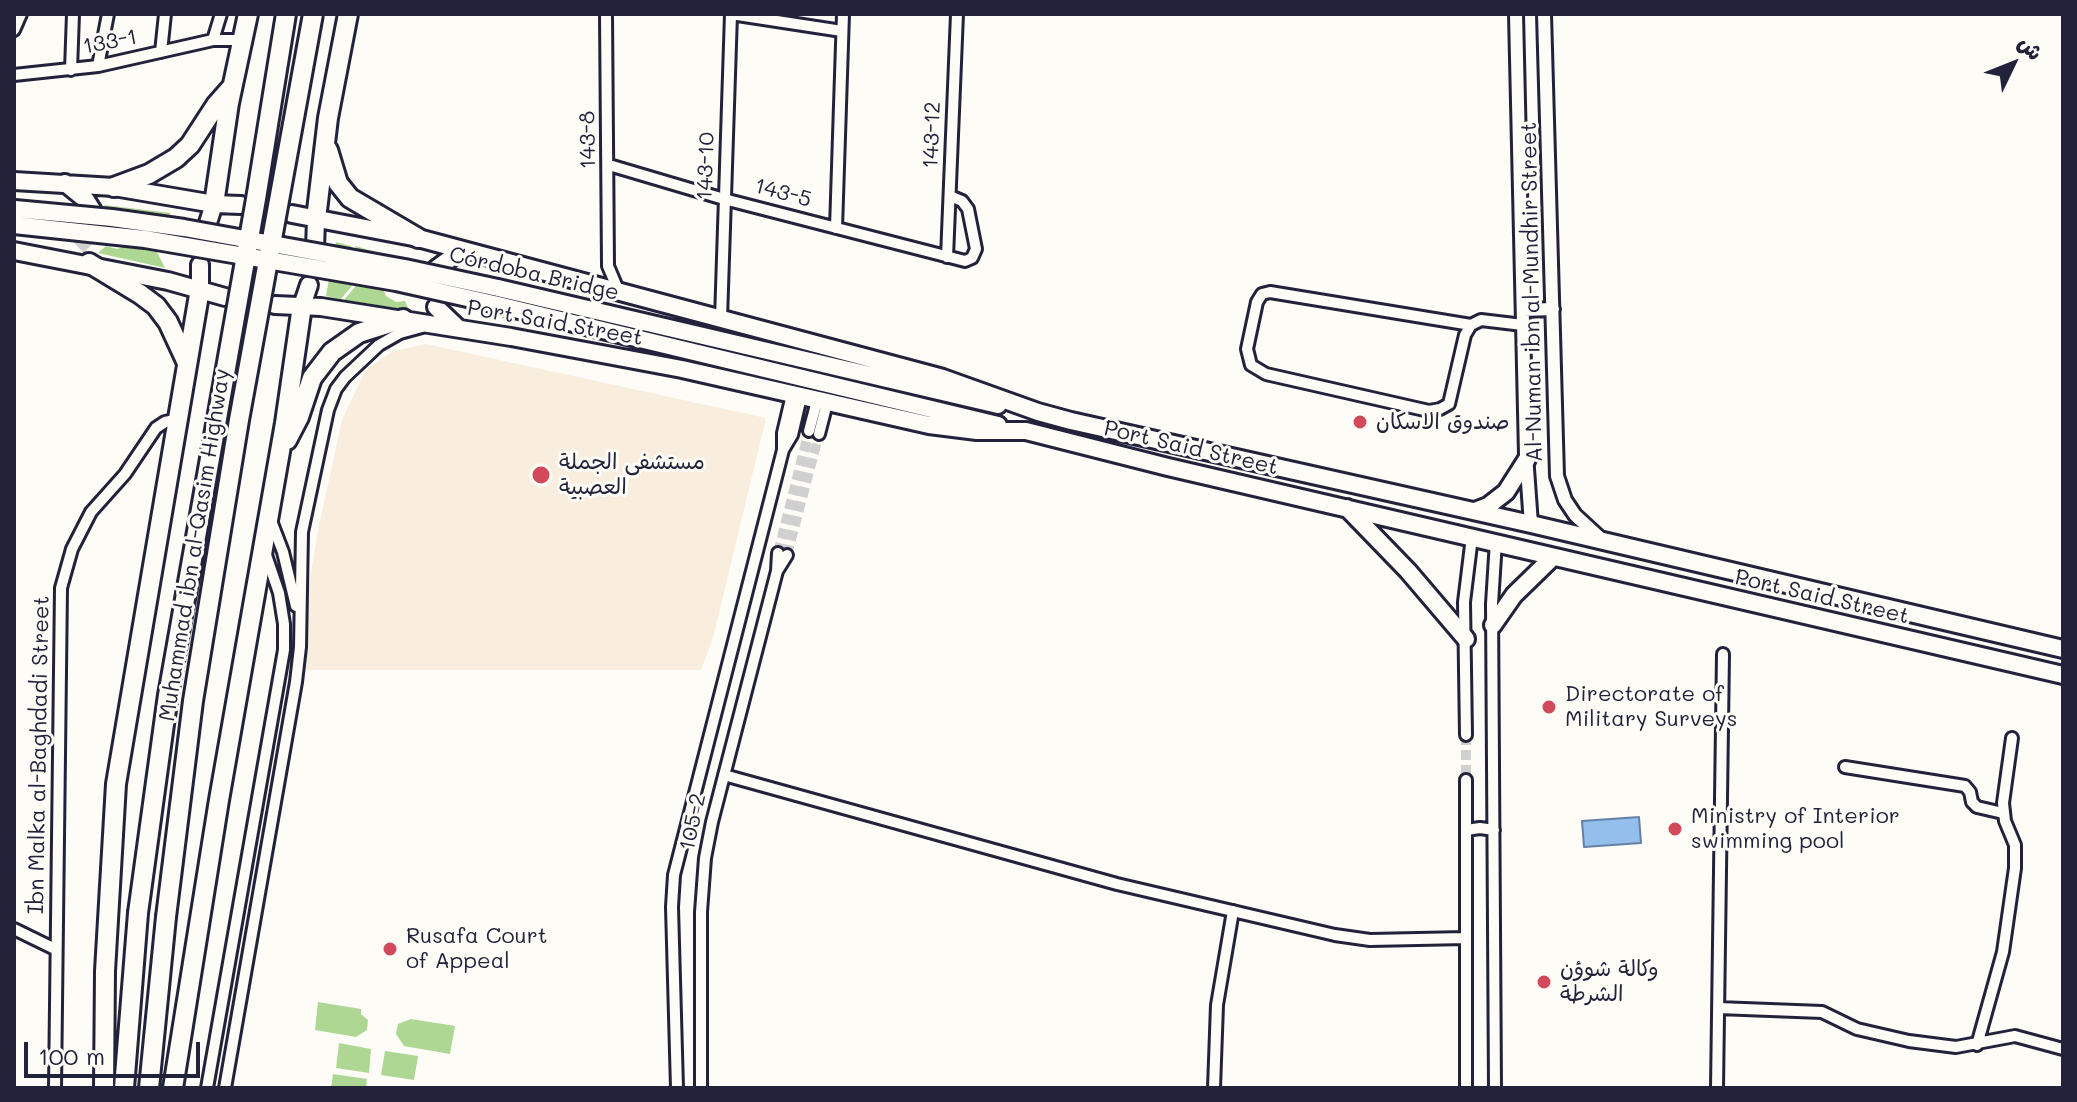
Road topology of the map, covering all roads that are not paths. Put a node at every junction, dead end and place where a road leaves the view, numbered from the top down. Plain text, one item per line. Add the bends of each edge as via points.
1 (21, 14) edge
2 (73, 14) edge
3 (108, 14) edge
4 (165, 14) edge
5 (221, 14) edge
6 (248, 14) edge
7 (286, 14) edge
8 (313, 14) edge
9 (348, 14) edge
10 (606, 14) edge
11 (731, 14) edge
12 (843, 14) edge
13 (957, 14) edge
14 (1544, 15) edge
15 (1516, 16) edge
16 (14, 30) edge
17 (842, 31) junction
18 (213, 40) junction
19 (243, 40) junction
20 (161, 52) junction
21 (98, 66) junction
22 (71, 70) junction
23 (14, 75) edge
24 (233, 86) junction
25 (326, 142) junction
26 (609, 165) junction
27 (14, 181) edge
28 (65, 183) junction
29 (114, 187) junction
30 (950, 196) junction
31 (724, 199) junction
32 (214, 204) junction
33 (241, 205) dead end
34 (93, 211) dead end
35 (14, 214) edge
36 (292, 214) dead end
37 (316, 219) junction
38 (836, 228) junction
39 (206, 229) dead end
40 (418, 238) junction
41 (78, 247) dead end
42 (315, 249) dead end
43 (462, 250) junction
44 (14, 251) edge
45 (48, 256) junction
46 (947, 257) junction
47 (89, 263) junction
48 (200, 265) dead end
49 (608, 266) junction
50 (436, 269) dead end
51 (591, 284) junction
52 (309, 285) dead end
53 (200, 289) junction
54 (619, 292) junction
55 (496, 296) junction
56 (225, 297) dead end
57 (275, 305) dead end
58 (302, 306) junction
59 (1553, 309) junction
60 (1523, 310) junction
61 (435, 315) junction
62 (403, 319) junction
63 (721, 319) junction
64 (1471, 325) junction
65 (1523, 325) junction
66 (188, 364) junction
67 (810, 399) junction
68 (1038, 412) junction
69 (179, 419) junction
70 (1026, 431) junction
71 (814, 432) tunnel mouth
72 (280, 449) junction
73 (1527, 459) junction
74 (1346, 507) junction
75 (1475, 511) junction
76 (269, 516) junction
77 (1531, 524) junction
78 (1472, 537) junction
79 (1496, 541) junction
80 (1614, 545) junction
81 (263, 549) junction
82 (782, 554) tunnel mouth
83 (1553, 557) junction
84 (1493, 625) junction
85 (301, 628) junction
86 (1466, 639) junction
87 (2063, 649) edge
88 (1723, 654) dead end
89 (2063, 675) edge
90 (1466, 735) tunnel mouth
91 (2012, 738) dead end
92 (1845, 767) dead end
93 (724, 775) junction
94 (1466, 780) tunnel mouth
95 (2003, 813) junction
96 (1466, 830) junction
97 (1494, 830) junction
98 (1233, 911) junction
99 (14, 929) edge
100 (1466, 938) junction
101 (55, 949) junction
102 (1718, 1008) junction
103 (1977, 1045) junction
104 (2063, 1049) edge
105 (55, 1088) edge
106 (104, 1088) edge
107 (124, 1088) edge
108 (149, 1088) edge
109 (173, 1088) edge
110 (207, 1088) edge
111 (225, 1088) edge
112 (677, 1088) edge
113 (701, 1088) edge
114 (1214, 1088) edge
115 (1466, 1088) edge
116 (1495, 1088) edge
117 (1717, 1088) edge

1 - 16 street
2 - 22 street
3 - 21 street
4 - 20 street
5 - 18 street
6 - 19 highway
7 - 107 highway, Muhammad ibn al-Qasim Highway, bridge via 168,695 138,913
8 - 108 highway, Muhammad ibn al-Qasim Highway, bridge via 201,653
9 - 25 highway
10 - 26 street, 143-8
11 - 17 street
11 - 31 street, 143-10
12 - 17 street
13 - 30 street, 143-12
14 - 15 street
14 - 59 street, Al-Numan ibn al-Mundhir Street
15 - 60 street, Al-Numan ibn al-Mundhir Street
17 - 38 street
18 - 19 street, 133-1
18 - 20 street, 133-1
19 - 24 highway
20 - 21 street, 133-1
21 - 22 street, 133-1
22 - 23 street, 133-1
24 - 29 highway via 176,158
24 - 32 highway
25 - 37 highway
25 - 40 highway via 335,177 350,198
26 - 31 street, 143-5
26 - 49 street, 143-8
27 - 28 main road
28 - 29 main road
28 - 34 main road
29 - 32 main road
30 - 46 street, 143-12
30 - 46 street via 968,209 976,249 965,261
31 - 38 street, 143-5
31 - 63 street, 143-10
32 - 33 main road
32 - 39 main road
35 - 55 main road, Córdoba Bridge, bridge via 112,218 184,228 405,268
36 - 37 main road, Port Said Street
37 - 40 main road, Port Said Street
37 - 42 main road
38 - 46 street, 143-5
40 - 43 main road, Port Said Street
41 - 45 main road
43 - 50 main road
43 - 51 main road, Port Said Street
44 - 45 main road
45 - 47 main road
47 - 53 main road
47 - 66 highway via 156,306
48 - 53 main road
49 - 51 street
49 - 54 street, 143-8
51 - 54 main road, Port Said Street
52 - 58 main road
53 - 56 main road
53 - 66 highway
54 - 63 main road, Port Said Street
55 - 68 main road, Córdoba Bridge
55 - 70 main road, Córdoba Bridge
57 - 58 main road, Port Said Street
58 - 62 main road, Port Said Street
58 - 72 highway
59 - 60 street
59 - 80 street, Al-Numan ibn al-Mundhir Street via 1560,488 1585,526
60 - 65 street, Al-Numan ibn al-Mundhir Street
61 - 62 main road, Port Said Street
61 - 67 main road, Port Said Street via 458,328 682,369
61 - 85 street via 379,345 333,396 302,532
62 - 72 highway via 359,333 332,352 312,378 295,426
63 - 68 main road, Port Said Street via 943,378
64 - 64 street via 1270,292 1257,302 1247,349 1251,365 1266,374 1429,411 1449,404
64 - 65 street via 1481,320
65 - 73 street, Al-Numan ibn al-Mundhir Street
66 - 69 highway
67 - 70 main road, Port Said Street via 953,429
67 - 71 street
67 - 112 street via 783,433 783,450 674,875
68 - 75 main road, Port Said Street
69 - 101 street, Ibn Malka al-Baghdadi Street via 156,428 91,512 65,569 59,612
69 - 106 highway via 116,784
70 - 74 main road, Port Said Street
72 - 76 highway
73 - 75 main road via 1506,492
73 - 77 street, Al-Numan ibn al-Mundhir Street
74 - 78 main road, Port Said Street
74 - 86 main road
75 - 77 main road, Port Said Street
76 - 81 highway
76 - 85 street
77 - 80 main road, Port Said Street
78 - 79 main road, Port Said Street
78 - 86 street via 1465,581
79 - 83 main road, Port Said Street
79 - 84 street
80 - 87 main road, Port Said Street
81 - 109 highway
81 - 110 street via 279,593 284,650
82 - 93 street, 105-2
83 - 84 main road via 1514,595
83 - 89 main road, Port Said Street
84 - 97 street
85 - 111 street
86 - 90 street
88 - 102 street
91 - 95 street
92 - 95 street via 1965,786 1977,807
93 - 98 street
93 - 113 street, 105-2 via 703,876
94 - 96 street
95 - 103 street via 2015,845 2015,868 2003,952
96 - 97 street
96 - 100 street
97 - 116 street
98 - 100 street via 1358,939
98 - 114 street via 1218,996
99 - 101 street
100 - 115 street
101 - 105 street, Ibn Malka al-Baghdadi Street
102 - 103 street via 1822,1012 1857,1029 1909,1041
102 - 117 street
103 - 104 street via 2015,1036

